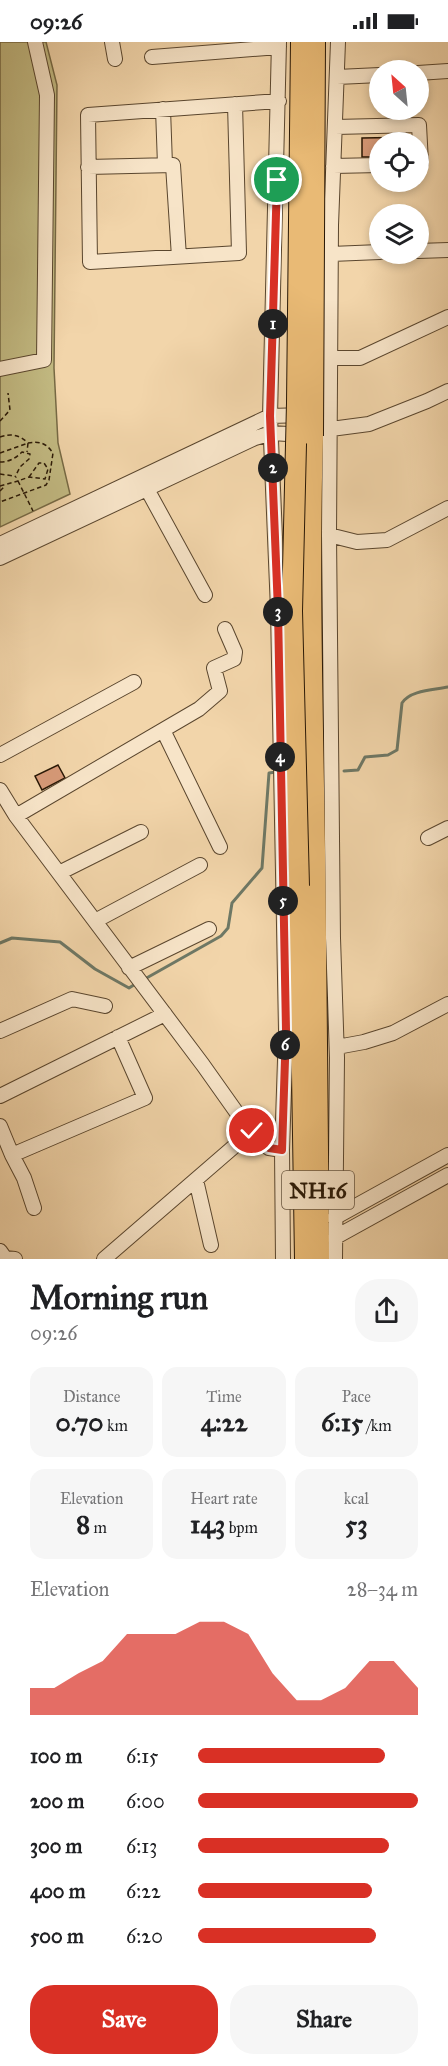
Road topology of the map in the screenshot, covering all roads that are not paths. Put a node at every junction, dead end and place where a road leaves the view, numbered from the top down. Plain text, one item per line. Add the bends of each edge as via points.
1 (35, 42) edge
2 (112, 42) edge
3 (301, 42) edge
4 (315, 42) edge
5 (338, 42) edge
6 (279, 44) edge
7 (152, 57) dead end
8 (115, 59) dead end
9 (448, 71) edge
10 (429, 72) edge
11 (369, 76) edge
12 (337, 77) junction
13 (279, 101) junction
14 (235, 104) junction
15 (163, 109) junction
16 (335, 127) junction
17 (419, 132) edge
18 (165, 165) junction
19 (369, 165) edge
20 (333, 166) junction
21 (88, 167) junction
22 (448, 250) edge
23 (429, 251) edge
24 (369, 252) edge
25 (331, 254) junction
26 (179, 257) junction
27 (448, 317) edge
28 (331, 358) junction
29 (0, 369) edge
30 (448, 391) edge
31 (270, 416) junction
32 (331, 427) junction
33 (272, 433) junction
34 (147, 489) junction
35 (448, 508) edge
36 (329, 535) junction
37 (0, 544) edge
38 (0, 558) edge
39 (205, 595) dead end
40 (225, 629) dead end
41 (134, 682) dead end
42 (163, 730) junction
43 (0, 755) edge
44 (0, 790) edge
45 (16, 816) junction
46 (448, 828) edge
47 (141, 832) dead end
48 (428, 838) dead end
49 (220, 847) dead end
50 (200, 865) dead end
51 (60, 873) junction
52 (307, 887) junction
53 (95, 921) junction
54 (292, 923) junction
55 (209, 929) dead end
56 (325, 938) junction
57 (131, 970) junction
58 (94, 995) dead end
59 (72, 999) junction
60 (448, 1004) edge
61 (105, 1006) dead end
62 (165, 1014) junction
63 (0, 1031) edge
64 (118, 1037) junction
65 (337, 1047) junction
66 (0, 1096) edge
67 (0, 1126) edge
68 (252, 1131) junction
69 (282, 1150) junction
70 (12, 1155) junction
71 (448, 1155) edge
72 (448, 1175) edge
73 (196, 1180) junction
74 (34, 1208) dead end
75 (334, 1218) junction
76 (334, 1238) junction
77 (211, 1245) dead end
78 (104, 1259) edge
79 (283, 1259) edge
80 (305, 1259) edge
81 (320, 1259) edge
82 (335, 1259) edge

1 - 29 street via 47,95 44,360
2 - 8 street
3 - 52 highway, NH16, bridge via 292,644
4 - 52 highway, NH16, bridge
5 - 12 street
6 - 7 street
6 - 13 street
9 - 10 street
11 - 12 street
12 - 16 street
13 - 14 street
13 - 31 street
14 - 15 street
14 - 26 street via 239,254
15 - 18 street
15 - 21 street via 88,115
16 - 17 street via 419,125
16 - 20 street
18 - 21 street
18 - 26 street via 173,165
19 - 20 street
20 - 25 street
21 - 26 street via 90,262
22 - 23 street
24 - 25 street
25 - 28 street
27 - 28 street via 360,358
28 - 32 street
30 - 32 street via 369,424
31 - 32 street
31 - 33 street
31 - 37 street
32 - 33 street
32 - 36 street
33 - 34 street
33 - 54 street via 280,771
34 - 38 street
34 - 39 street
35 - 36 street via 387,540 357,542
36 - 56 street
40 - 42 street via 235,652 234,659 214,668 220,691
41 - 43 street
42 - 45 street
42 - 49 street
44 - 45 street
45 - 51 street
46 - 48 street
47 - 51 street
50 - 53 street
51 - 53 street
52 - 54 highway, NH16
52 - 56 highway, NH16
53 - 57 street
54 - 69 street
54 - 80 highway, NH16 via 301,1027
55 - 57 street
56 - 65 street
56 - 81 highway, NH16 via 317,1120
57 - 62 street
58 - 59 street
59 - 61 street
59 - 63 street
60 - 65 street via 393,1033
62 - 64 street
62 - 68 street
64 - 66 street
64 - 70 street via 145,1098
65 - 75 street
67 - 70 street
68 - 69 street via 269,1148
68 - 73 street
69 - 79 street
70 - 74 street
71 - 75 street
72 - 76 street
73 - 77 street
73 - 78 street
75 - 76 street
76 - 82 street

